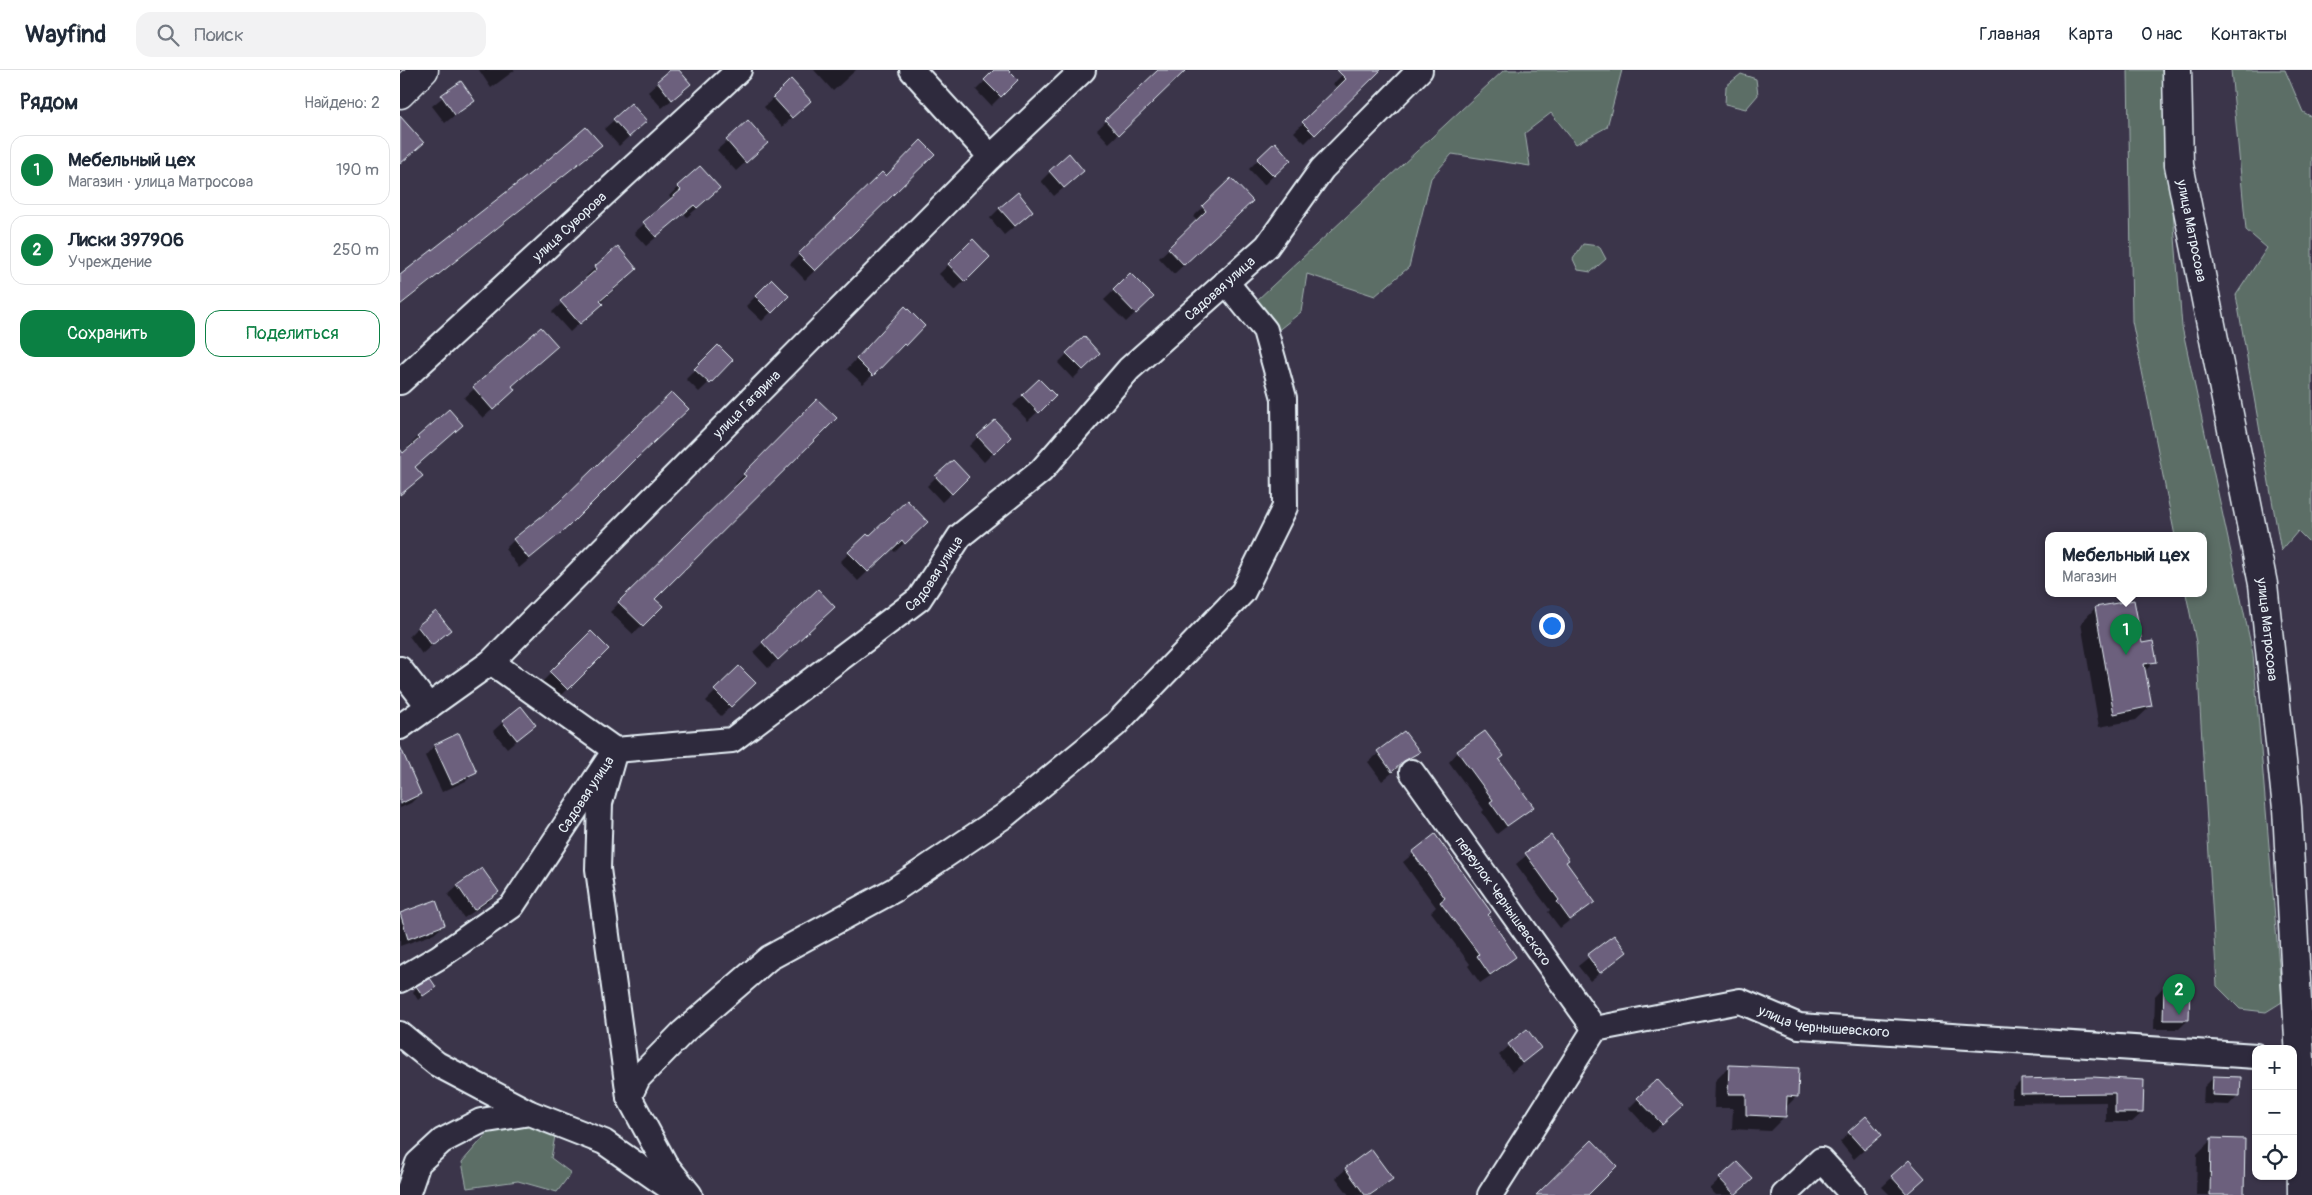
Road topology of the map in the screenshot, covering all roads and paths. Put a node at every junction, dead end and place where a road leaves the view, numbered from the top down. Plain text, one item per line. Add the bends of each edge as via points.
1 (424, 70) edge
2 (739, 70) edge
3 (912, 70) edge
4 (1082, 70) edge
5 (1420, 70) edge
6 (2177, 70) edge
7 (400, 94) edge
8 (991, 157) junction
9 (1226, 282) junction
10 (400, 382) edge
11 (491, 662) junction
12 (400, 669) edge
13 (429, 707) junction
14 (400, 727) edge
15 (615, 750) junction
16 (1412, 772) dead end
17 (400, 980) edge
18 (2307, 987) edge
19 (1595, 1029) junction
20 (400, 1034) edge
21 (2252, 1056) edge
22 (2297, 1059) edge
23 (629, 1097) junction
24 (530, 1114) junction
25 (407, 1195) edge
26 (680, 1195) edge
27 (690, 1195) edge
28 (1490, 1195) edge
29 (1784, 1195) edge
30 (1853, 1195) edge
31 (2302, 1195) edge

1 - 7 main road
2 - 10 street, улица Суворова
3 - 8 street
4 - 8 street, улица Гагарина
5 - 9 street, Садовая улица via 1322,169 1267,246
6 - 18 main road, улица Матросова via 2179,165 2263,584
8 - 11 street, улица Гагарина
9 - 15 street, Садовая улица via 1129,369 1041,471 960,536 919,599 732,740
9 - 23 street via 1265,330 1284,398 1285,507 1243,592 1115,725 1004,816 910,880 769,958 683,1032 638,1078
11 - 13 street, улица Гагарина
11 - 15 street
12 - 13 street
13 - 14 street, улица Гагарина
15 - 17 street, Садовая улица via 512,906 439,958
15 - 23 street via 600,803 598,869
16 - 19 street, переулок Чернышевского
18 - 22 main road, улица Матросова
19 - 21 street, улица Чернышевского via 1740,1002 1799,1026
19 - 28 street
20 - 24 street via 437,1064
22 - 31 main road, улица Матросова
23 - 27 street via 666,1164
24 - 25 street via 481,1121 442,1141 418,1163
24 - 26 street via 604,1142
29 - 30 street via 1821,1160

